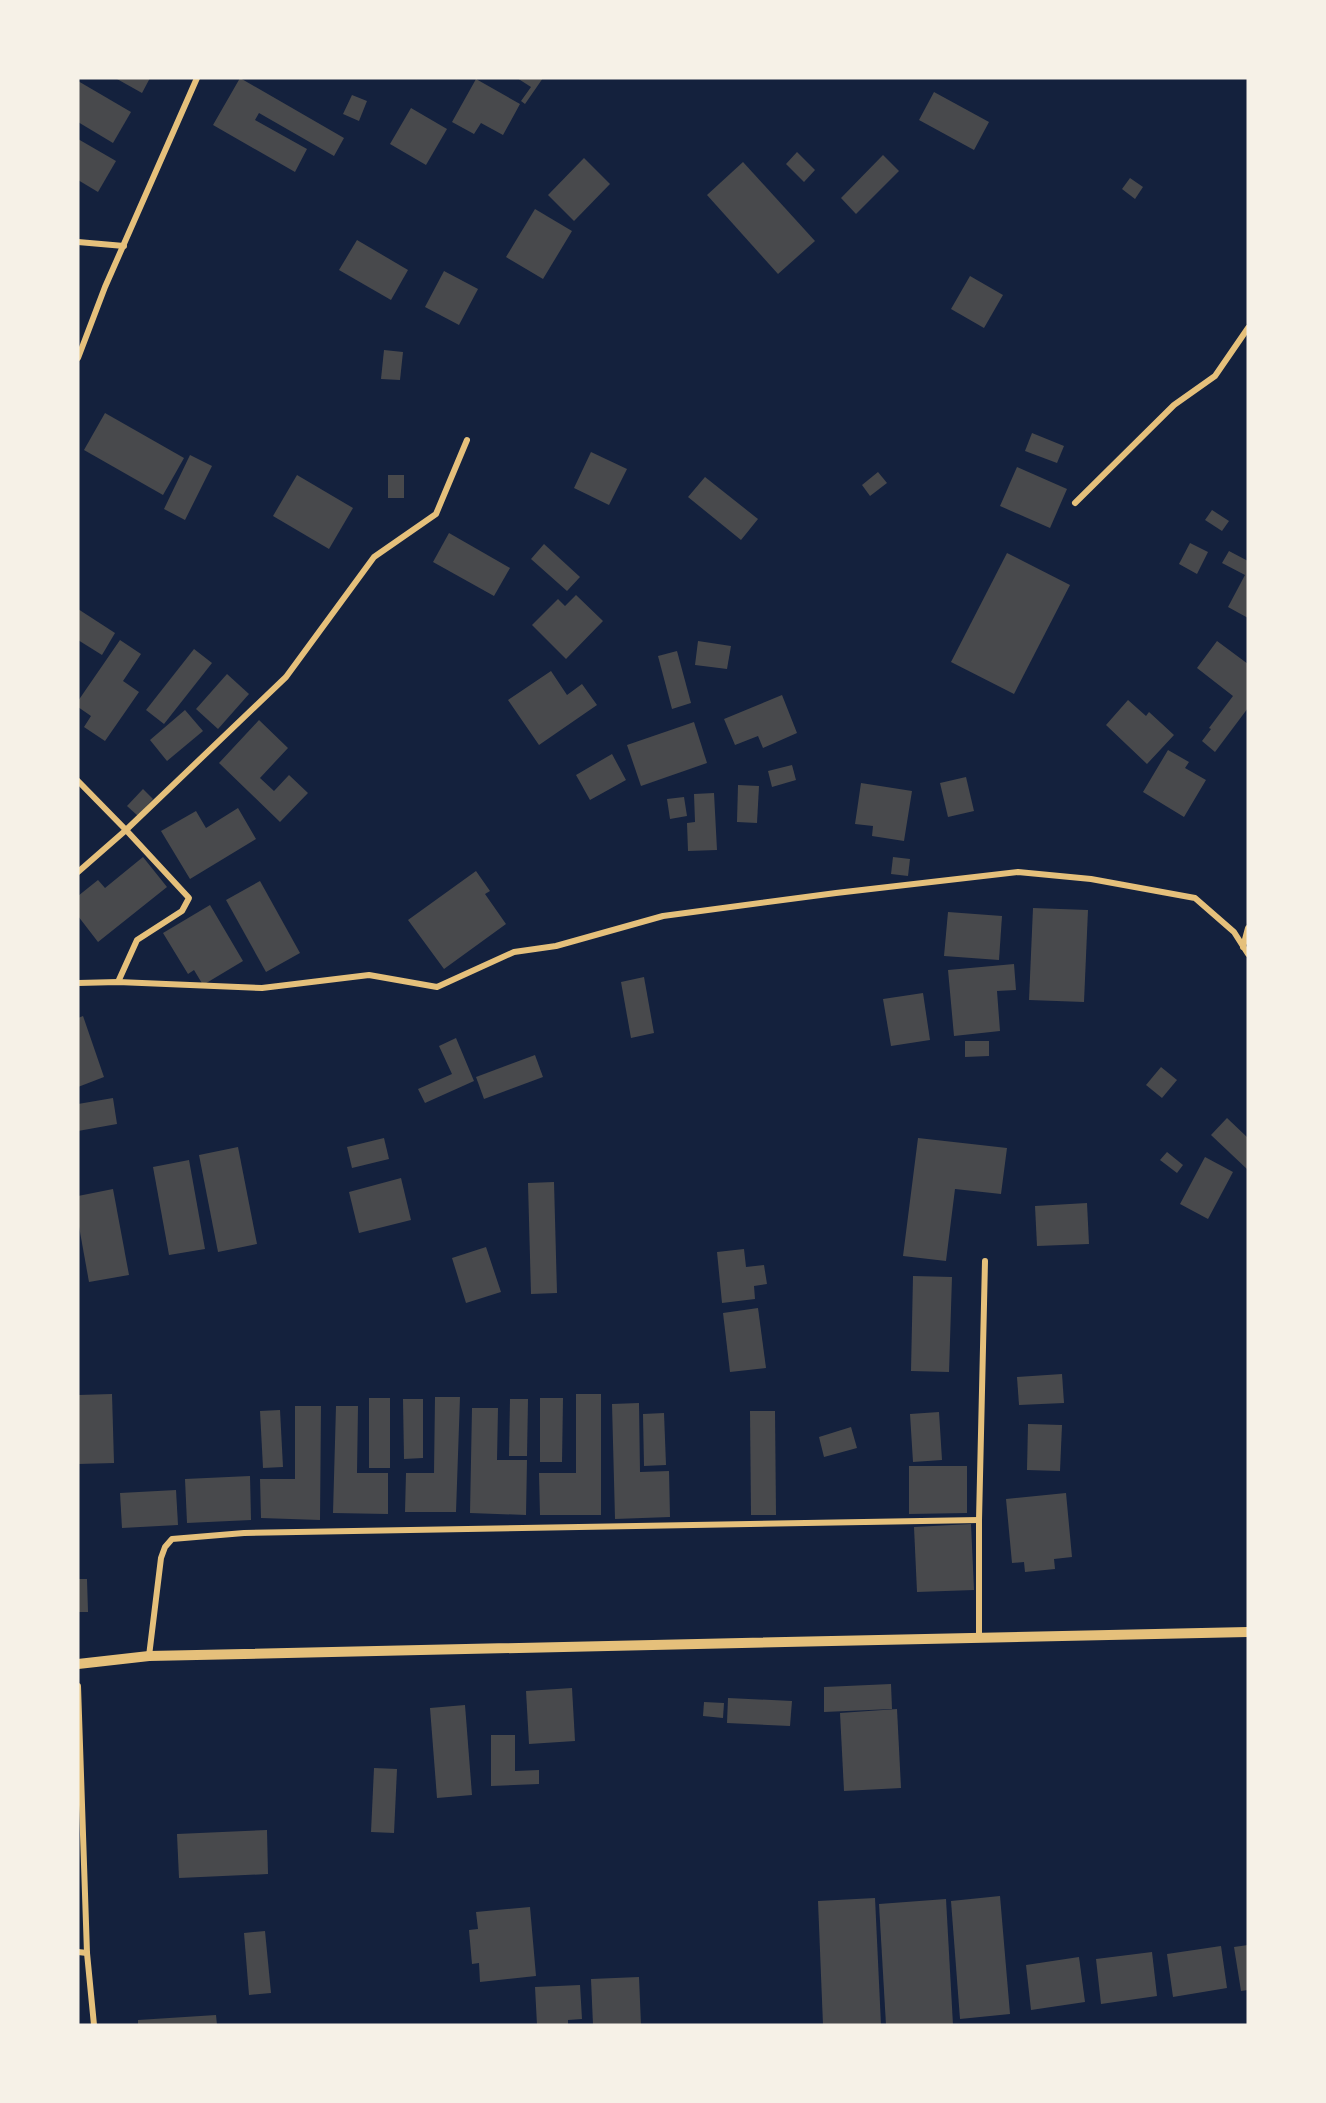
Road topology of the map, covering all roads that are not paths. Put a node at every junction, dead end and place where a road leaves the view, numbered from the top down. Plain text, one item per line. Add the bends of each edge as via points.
1 (197, 78) edge
2 (78, 242) edge
3 (123, 246) junction
4 (1248, 328) edge
5 (78, 358) edge
6 (467, 440) dead end
7 (1075, 502) dead end
8 (78, 781) edge
9 (126, 830) junction
10 (78, 872) edge
11 (1248, 928) edge
12 (1243, 948) junction
13 (1248, 954) edge
14 (118, 982) junction
15 (78, 983) edge
16 (985, 1261) dead end
17 (979, 1520) junction
18 (1248, 1632) edge
19 (979, 1636) junction
20 (149, 1656) junction
21 (78, 1665) edge
22 (78, 1686) edge
23 (78, 1952) edge
24 (87, 1953) junction
25 (94, 2025) edge

1 - 3 street
2 - 3 street
3 - 5 street
4 - 7 street via 1215,376 1174,405
6 - 9 street via 436,514 374,558 286,677
8 - 9 street
9 - 10 street
9 - 14 street via 189,898 182,911 137,940
11 - 12 street
12 - 13 street
12 - 14 street via 1234,932 1195,898 1091,879 1018,872 663,916 556,946 514,952 437,987 369,975 262,988
14 - 15 street
16 - 17 street
17 - 19 street
17 - 20 street via 244,1533 172,1539 161,1558
18 - 19 street
19 - 20 street
20 - 21 street
22 - 24 street
23 - 24 street
24 - 25 street

